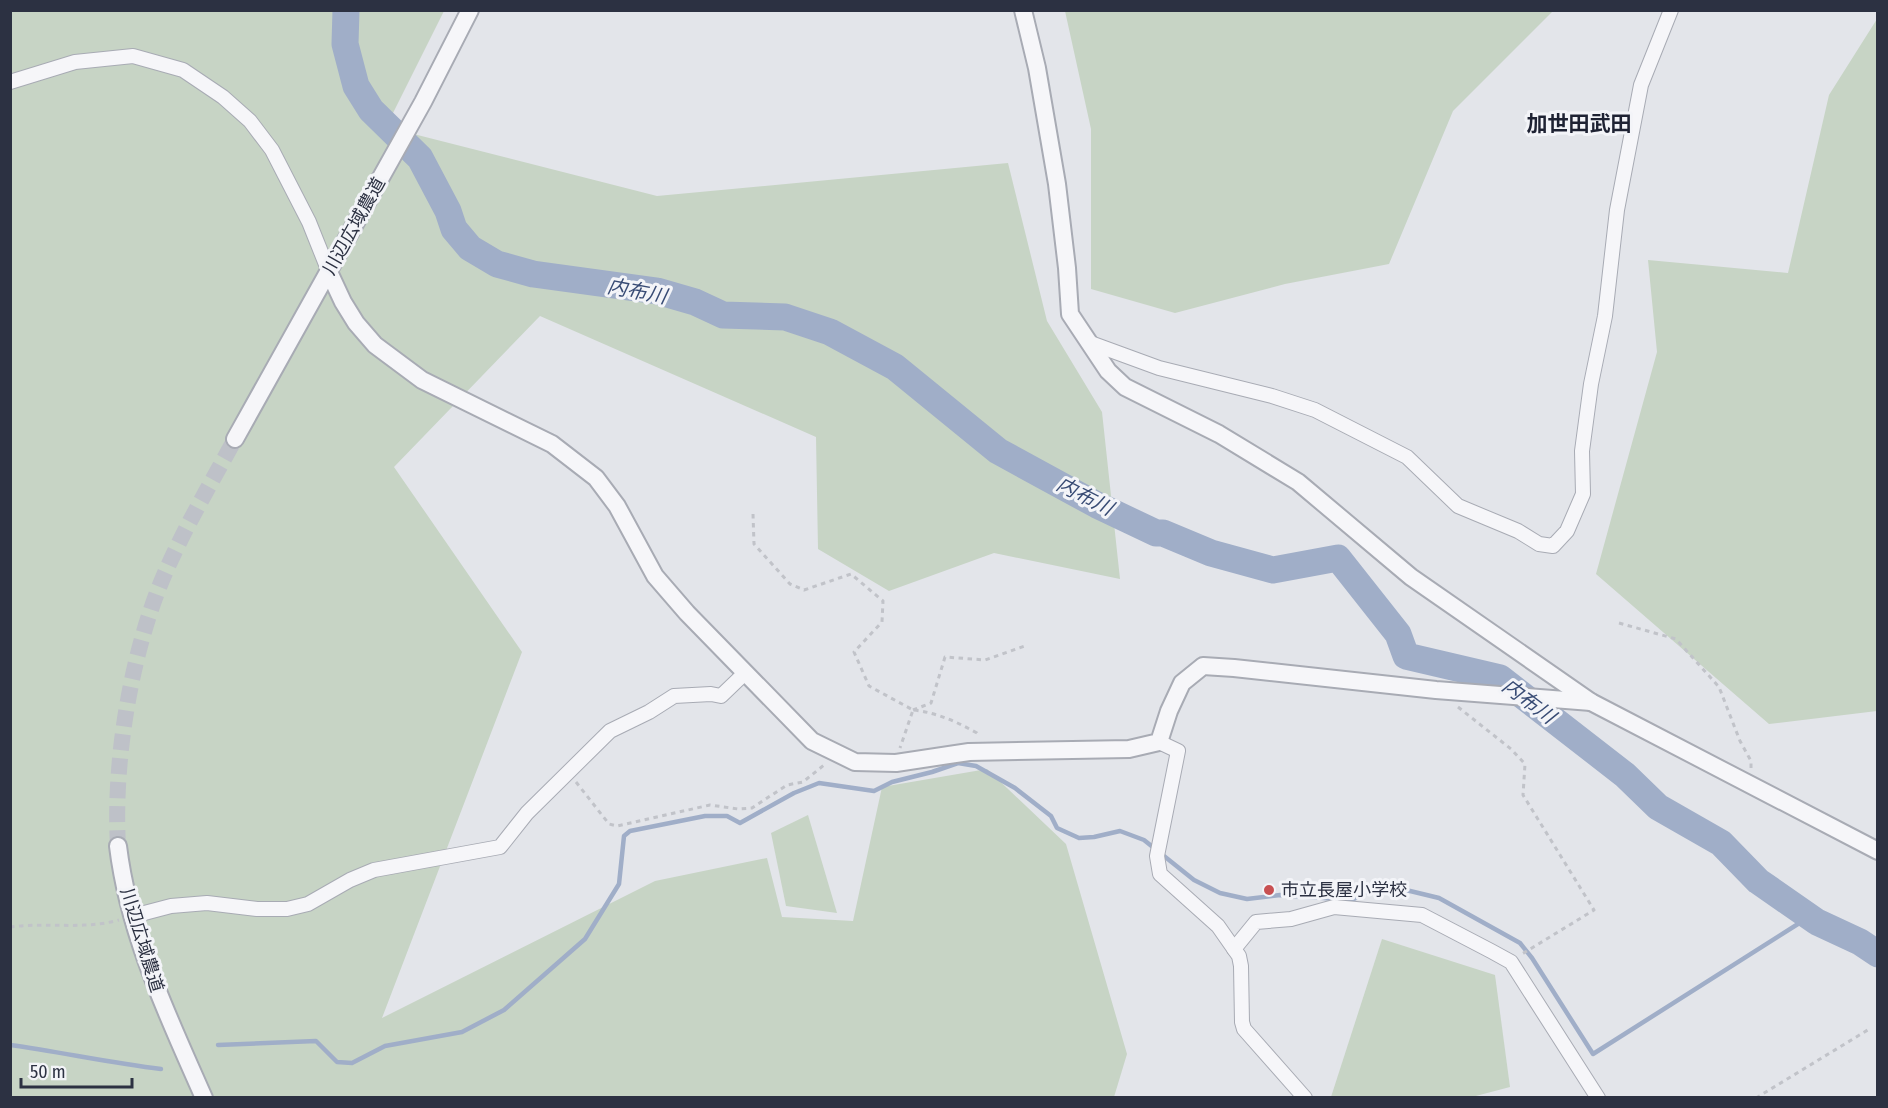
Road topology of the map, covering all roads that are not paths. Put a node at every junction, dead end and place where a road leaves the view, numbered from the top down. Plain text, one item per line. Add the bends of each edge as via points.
1 (470, 10) edge
2 (1023, 10) edge
3 (1671, 10) edge
4 (10, 82) edge
5 (329, 272) junction
6 (1088, 342) junction
7 (235, 439) tunnel mouth
8 (745, 673) junction
9 (1591, 702) junction
10 (1159, 742) junction
11 (118, 846) tunnel mouth
12 (1878, 850) edge
13 (133, 916) junction
14 (1234, 949) junction
15 (204, 1098) edge
16 (1305, 1098) edge
17 (1598, 1098) edge

1 - 5 street, 川辺広域農道
2 - 6 street via 1057,183 1070,314
3 - 6 street via 1641,85 1617,210 1605,316 1582,451 1583,494 1567,531 1553,546 1539,544 1458,506 1407,457 1315,410 1159,368
4 - 5 street via 75,62 134,56 183,70 250,121 272,150 309,222
5 - 7 street, 川辺広域農道
5 - 8 street via 348,309 375,345 422,380 552,444 596,478 617,506 655,576
6 - 9 street via 1125,387 1219,434 1298,483 1412,577
8 - 10 street via 812,741 855,762 896,763 969,752 1129,749
8 - 13 street via 721,696 674,696 610,731 527,813 500,848 374,870 308,904 287,909 207,903 171,906
9 - 10 street via 1203,666 1182,683
9 - 12 street
10 - 14 street via 1178,751 1157,856 1160,874 1218,926
11 - 13 street, 川辺広域農道
13 - 15 street, 川辺広域農道 via 147,968
14 - 16 street via 1241,966 1244,1029
14 - 17 street via 1256,922 1291,919 1334,907 1422,915 1510,962

